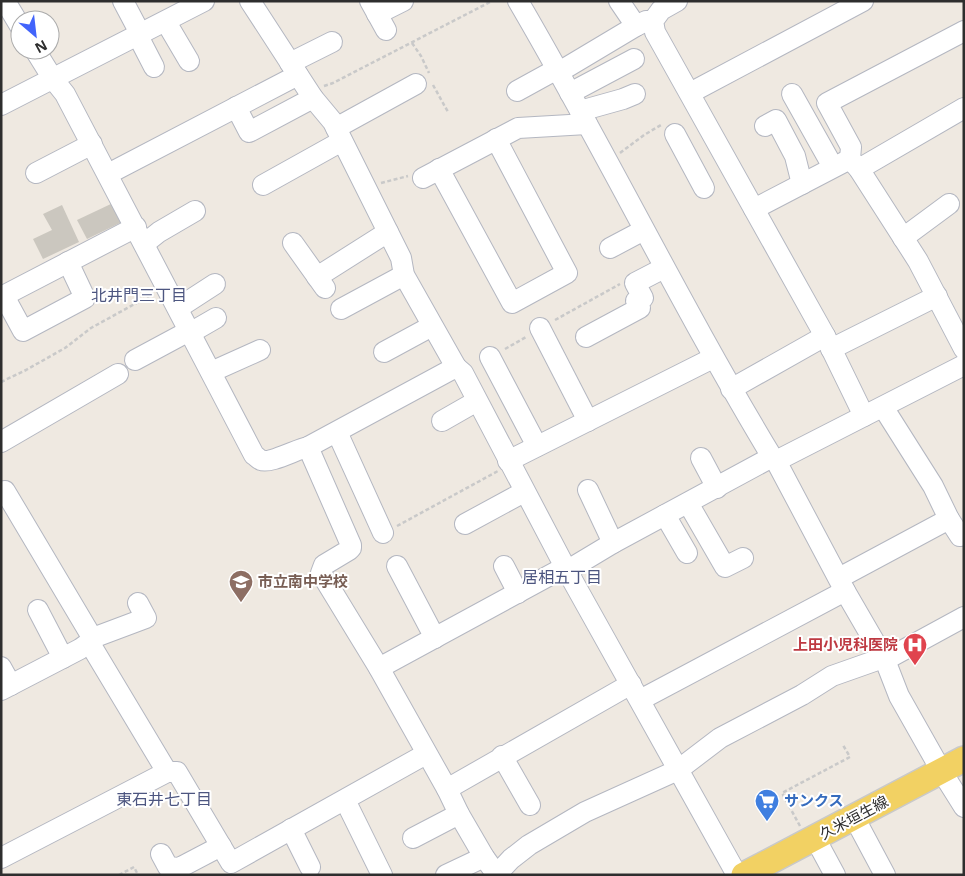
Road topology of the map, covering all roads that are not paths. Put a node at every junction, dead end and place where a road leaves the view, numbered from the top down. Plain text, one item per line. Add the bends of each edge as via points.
1 (123, 1) edge
2 (204, 1) edge
3 (250, 1) edge
4 (403, 1) edge
5 (518, 1) edge
6 (619, 1) edge
7 (677, 1) edge
8 (862, 1) edge
9 (381, 21) edge
10 (166, 22) junction
11 (644, 23) junction
12 (964, 31) edge
13 (139, 35) junction
14 (332, 42) dead end
15 (634, 59) dead end
16 (41, 60) edge
17 (189, 61) dead end
18 (154, 68) dead end
19 (558, 70) junction
20 (52, 79) junction
21 (302, 81) junction
22 (416, 84) dead end
23 (517, 90) dead end
24 (570, 92) junction
25 (690, 93) junction
26 (635, 94) dead end
27 (792, 94) dead end
28 (1, 105) edge
29 (236, 107) junction
30 (964, 108) edge
31 (583, 117) junction
32 (765, 126) dead end
33 (671, 128) road end
34 (339, 134) junction
35 (496, 140) junction
36 (92, 144) junction
37 (720, 148) junction
38 (691, 164) junction
39 (847, 165) junction
40 (36, 173) dead end
41 (108, 174) junction
42 (802, 184) junction
43 (262, 186) dead end
44 (704, 188) dead end
45 (950, 204) dead end
46 (754, 209) junction
47 (195, 211) dead end
48 (644, 230) junction
49 (388, 232) junction
50 (140, 236) junction
51 (903, 238) junction
52 (294, 243) dead end
53 (610, 248) dead end
54 (68, 262) junction
55 (664, 268) junction
56 (404, 275) junction
57 (215, 284) dead end
58 (937, 296) junction
59 (3, 297) edge
60 (178, 308) junction
61 (341, 309) dead end
62 (216, 318) dead end
63 (432, 326) junction
64 (540, 328) road end
65 (190, 332) junction
66 (586, 337) dead end
67 (828, 342) junction
68 (964, 349) edge
69 (260, 350) dead end
70 (384, 352) dead end
71 (490, 357) road end
72 (713, 358) junction
73 (135, 360) dead end
74 (964, 365) edge
75 (456, 367) junction
76 (210, 372) junction
77 (118, 374) dead end
78 (731, 389) junction
79 (477, 401) junction
80 (883, 406) junction
81 (864, 416) junction
82 (442, 420) dead end
83 (588, 421) junction
84 (337, 432) junction
85 (1, 442) edge
86 (537, 446) junction
87 (308, 447) junction
88 (701, 458) dead end
89 (774, 459) junction
90 (509, 463) junction
91 (717, 488) junction
92 (2, 490) edge
93 (588, 490) dead end
94 (524, 492) junction
95 (688, 503) junction
96 (665, 516) junction
97 (949, 519) junction
98 (465, 524) dead end
99 (383, 533) road end
100 (964, 535) edge
101 (613, 543) junction
102 (687, 553) dead end
103 (743, 558) dead end
104 (397, 566) dead end
105 (504, 566) dead end
106 (566, 568) junction
107 (842, 584) junction
108 (518, 593) junction
109 (138, 603) dead end
110 (38, 610) dead end
111 (964, 617) edge
112 (436, 638) junction
113 (91, 641) junction
114 (63, 658) junction
115 (884, 659) junction
116 (1, 667) edge
117 (379, 668) junction
118 (6, 688) edge
119 (635, 692) junction
120 (426, 754) junction
121 (502, 756) junction
122 (964, 759) edge
123 (678, 770) junction
124 (167, 772) junction
125 (942, 772) junction
126 (446, 789) junction
127 (345, 800) junction
128 (530, 805) dead end
129 (964, 807) edge
130 (459, 814) junction
131 (854, 818) junction
132 (291, 829) junction
133 (413, 838) dead end
134 (812, 840) junction
135 (161, 854) dead end
136 (484, 857) junction
137 (1, 858) edge
138 (229, 861) edge
139 (310, 867) dead end
140 (382, 875) edge
141 (446, 875) edge
142 (497, 875) edge
143 (737, 875) edge
144 (744, 875) edge
145 (835, 875) edge
146 (885, 875) edge

1 - 13 street
2 - 10 street
3 - 21 street
4 - 9 street
5 - 19 street
6 - 11 street
7 - 11 street
8 - 25 street
10 - 13 street
10 - 17 street
11 - 19 street
11 - 25 street via 656,32
12 - 39 street via 827,103 851,147
13 - 18 street
13 - 20 street
14 - 21 street
15 - 24 street
16 - 20 street
19 - 23 street
19 - 24 street
20 - 28 street
20 - 36 street via 65,94
21 - 29 street
21 - 29 street via 249,132
21 - 34 street
22 - 34 street
24 - 31 street
25 - 37 street
26 - 31 street
27 - 39 street
29 - 41 street
30 - 39 street
31 - 35 street via 518,128
31 - 48 street
32 - 42 street via 776,120 795,156
33 - 38 street
34 - 43 street
34 - 49 street
35 - 35 street via 568,273 512,303 431,173
36 - 40 street
36 - 41 street
37 - 38 street
37 - 46 street
38 - 44 street
39 - 42 street
39 - 51 street
41 - 50 street
42 - 46 street
45 - 51 street
46 - 67 street
47 - 50 street via 159,232
48 - 53 street
48 - 55 street
49 - 52 street via 321,283
49 - 56 street via 401,258
50 - 54 street
50 - 60 street
51 - 58 street
54 - 59 street
54 - 59 street via 85,298 23,331
55 - 66 street via 635,283 643,298 636,301 640,308
55 - 72 street
56 - 61 street
56 - 63 street
57 - 60 street
58 - 67 street
58 - 68 street
60 - 65 street
62 - 65 street
63 - 70 street
63 - 75 street
64 - 83 street
65 - 73 street
65 - 76 street
67 - 78 street
67 - 81 street
69 - 76 street
71 - 86 street
72 - 78 street
72 - 83 street
74 - 80 street
75 - 79 street via 463,373
75 - 84 street
76 - 87 street via 254,455 261,460 269,460
77 - 85 street via 101,392 45,424
78 - 89 street
79 - 82 street
79 - 90 street
80 - 81 street
80 - 97 street via 928,478
81 - 89 street
83 - 86 street
84 - 87 street
84 - 99 street
86 - 90 street
87 - 117 street via 351,544 349,550 324,565 321,573
88 - 91 street
89 - 91 street
89 - 107 street
90 - 94 street
91 - 95 street
92 - 113 street
93 - 101 street
94 - 98 street
94 - 106 street
95 - 96 street
95 - 103 street via 724,567
96 - 101 street
96 - 102 street
97 - 100 street via 960,536
97 - 107 street
101 - 106 street
104 - 112 street
105 - 108 street
106 - 108 street
106 - 119 street
107 - 115 street
107 - 119 street
108 - 112 street
109 - 113 street via 146,618
110 - 114 street
111 - 115 street
112 - 117 street
113 - 114 street
113 - 124 street
114 - 118 street
115 - 123 street via 832,676 720,738
115 - 125 street via 899,696
116 - 118 street
117 - 120 street
119 - 121 street
119 - 123 street
120 - 126 street
120 - 127 street
121 - 126 street
121 - 128 street
122 - 125 main road, 久米垣生線
123 - 142 street via 585,812 529,845
123 - 143 street
124 - 137 street
124 - 138 street via 178,772
125 - 129 street
125 - 131 main road, 久米垣生線
126 - 130 street
127 - 132 street
127 - 140 street
130 - 133 street
130 - 136 street
131 - 134 main road, 久米垣生線
131 - 146 street
132 - 138 street
132 - 139 street
134 - 144 main road, 久米垣生線
134 - 145 street
135 - 138 street via 168,867
136 - 141 street
136 - 142 street

